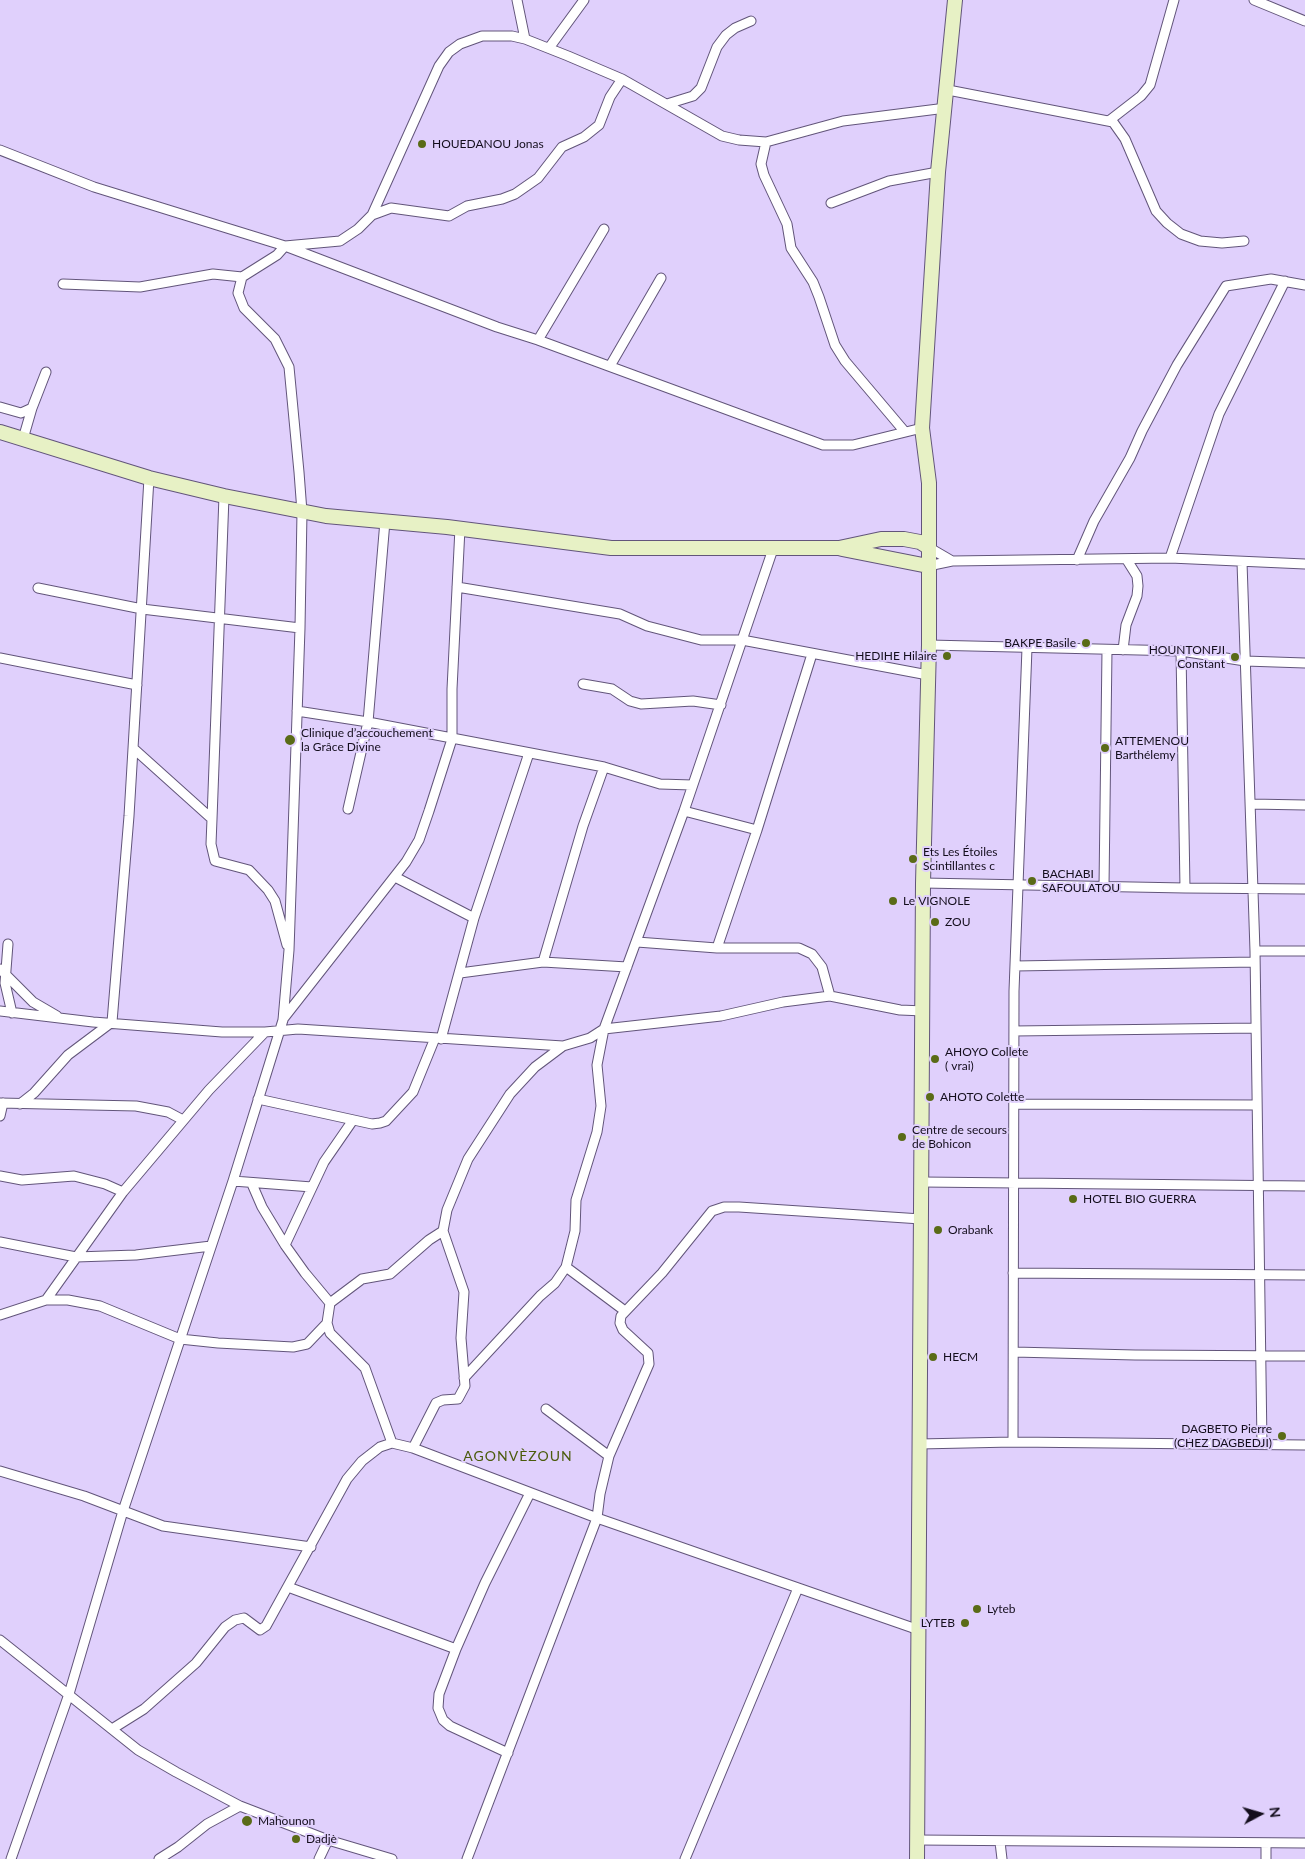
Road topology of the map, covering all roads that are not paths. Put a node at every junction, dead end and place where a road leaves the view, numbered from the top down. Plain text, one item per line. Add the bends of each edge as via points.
1 (517, 0) edge
2 (584, 0) edge
3 (955, 0) edge
4 (1174, 0) edge
5 (1254, 0) edge
6 (751, 21) dead end
7 (1305, 21) edge
8 (525, 39) junction
9 (549, 48) junction
10 (622, 79) junction
11 (948, 90) junction
12 (667, 104) junction
13 (946, 108) junction
14 (1110, 120) junction
15 (766, 142) junction
16 (0, 150) edge
17 (938, 172) junction
18 (831, 203) dead end
19 (372, 215) junction
20 (604, 229) dead end
21 (1244, 241) dead end
22 (285, 246) junction
23 (242, 277) junction
24 (661, 278) dead end
25 (1285, 281) junction
26 (63, 284) dead end
27 (1305, 285) edge
28 (538, 340) junction
29 (610, 366) junction
30 (46, 372) dead end
31 (0, 407) edge
32 (32, 408) junction
33 (922, 428) junction
34 (0, 432) edge
35 (905, 432) junction
36 (23, 439) junction
37 (149, 478) junction
38 (224, 496) junction
39 (302, 512) junction
40 (385, 521) junction
41 (460, 528) junction
42 (928, 547) junction
43 (839, 548) junction
44 (773, 549) junction
45 (1170, 558) junction
46 (1077, 560) junction
47 (1127, 560) junction
48 (952, 561) junction
49 (1242, 562) junction
50 (1305, 564) edge
51 (928, 566) junction
52 (457, 587) junction
53 (38, 588) dead end
54 (142, 609) junction
55 (219, 620) junction
56 (300, 628) junction
57 (742, 640) junction
58 (929, 644) junction
59 (1027, 648) junction
60 (1107, 650) junction
61 (1123, 650) junction
62 (1181, 651) junction
63 (812, 654) junction
64 (0, 658) edge
65 (1245, 661) junction
66 (1305, 663) edge
67 (928, 675) junction
68 (583, 684) dead end
69 (137, 685) junction
70 (721, 704) junction
71 (297, 711) junction
72 (368, 722) junction
73 (452, 739) junction
74 (133, 748) junction
75 (528, 753) junction
76 (604, 767) junction
77 (692, 785) junction
78 (1251, 804) junction
79 (1305, 805) edge
80 (348, 809) dead end
81 (684, 811) junction
82 (212, 819) junction
83 (757, 830) junction
84 (395, 877) junction
85 (923, 883) junction
86 (1017, 885) junction
87 (1104, 887) junction
88 (1185, 888) junction
89 (1305, 889) edge
90 (1253, 890) junction
91 (474, 918) junction
92 (637, 942) junction
93 (8, 944) dead end
94 (717, 948) junction
95 (289, 950) junction
96 (1255, 951) junction
97 (1305, 951) edge
98 (544, 962) junction
99 (1255, 962) junction
100 (1015, 966) junction
101 (627, 967) junction
102 (2, 972) edge
103 (460, 973) junction
104 (830, 996) junction
105 (0, 1011) edge
106 (924, 1011) junction
107 (12, 1012) junction
108 (60, 1018) junction
109 (112, 1022) junction
110 (282, 1025) junction
111 (1256, 1028) junction
112 (604, 1029) junction
113 (1014, 1031) junction
114 (265, 1032) junction
115 (438, 1038) junction
116 (563, 1046) junction
117 (258, 1099) junction
118 (2, 1103) edge
119 (20, 1104) junction
120 (1014, 1104) junction
121 (1257, 1105) junction
122 (0, 1116) edge
123 (183, 1120) junction
124 (354, 1120) junction
125 (0, 1176) edge
126 (233, 1181) junction
127 (922, 1182) junction
128 (252, 1184) junction
129 (1012, 1184) junction
130 (1260, 1186) junction
131 (1305, 1186) edge
132 (312, 1187) junction
133 (123, 1192) junction
134 (921, 1219) junction
135 (442, 1231) junction
136 (0, 1242) edge
137 (285, 1245) junction
138 (212, 1246) junction
139 (76, 1257) junction
140 (566, 1267) junction
141 (1013, 1273) junction
142 (1261, 1275) junction
143 (1305, 1275) edge
144 (46, 1300) junction
145 (330, 1303) junction
146 (624, 1311) junction
147 (0, 1314) edge
148 (328, 1323) junction
149 (180, 1339) junction
150 (1014, 1352) junction
151 (1259, 1355) junction
152 (1305, 1356) edge
153 (464, 1378) junction
154 (546, 1409) dead end
155 (1013, 1442) junction
156 (392, 1443) junction
157 (919, 1444) junction
158 (1262, 1444) junction
159 (1305, 1445) edge
160 (413, 1448) junction
161 (609, 1456) junction
162 (0, 1471) edge
163 (530, 1493) junction
164 (123, 1511) junction
165 (597, 1518) junction
166 (311, 1547) junction
167 (288, 1587) junction
168 (798, 1588) junction
169 (919, 1630) junction
170 (0, 1640) edge
171 (456, 1649) junction
172 (69, 1694) junction
173 (112, 1729) junction
174 (508, 1753) junction
175 (240, 1806) junction
176 (328, 1840) junction
177 (917, 1840) junction
178 (1000, 1842) junction
179 (1305, 1843) edge
180 (1266, 1844) junction
181 (11, 1859) edge
182 (159, 1859) edge
183 (319, 1859) edge
184 (392, 1859) edge
185 (467, 1859) edge
186 (685, 1859) edge
187 (917, 1859) edge
188 (1002, 1859) edge
189 (1266, 1859) edge

1 - 8 street
2 - 9 street
3 - 11 street
4 - 14 street via 1150,84 1141,96
5 - 7 street
6 - 12 street via 726,35 717,47 701,88 693,96
8 - 9 street
8 - 19 street via 482,36 449,52 430,84
9 - 10 street
10 - 12 street
10 - 19 street via 610,97 599,125 584,138 562,147 538,178 515,194 467,206 449,216 391,208
11 - 13 street
11 - 14 street
12 - 15 street via 722,136
13 - 15 street via 843,120
13 - 17 street
14 - 21 street via 1125,139 1156,211 1167,224 1200,241
15 - 35 street via 761,164 764,174 787,224 791,248 813,282 835,345
16 - 22 street via 94,186
17 - 18 street via 889,181
17 - 33 street
19 - 22 street via 340,241
20 - 28 street
22 - 23 street via 277,256
22 - 28 street
23 - 26 street via 213,274 140,287
23 - 39 street via 238,293 244,308 275,339 289,367
24 - 29 street
25 - 27 street
25 - 45 street via 1220,414
25 - 46 street via 1258,280 1226,286 1203,320 1146,422
28 - 29 street
29 - 35 street via 823,445 853,445
30 - 32 street
31 - 32 street via 21,413
32 - 36 street
33 - 35 street
33 - 42 street via 929,483
34 - 36 street
36 - 37 street
37 - 38 street
37 - 54 street
38 - 39 street
38 - 55 street
39 - 40 street
39 - 56 street
40 - 41 street
40 - 72 street
41 - 44 street via 611,548
41 - 52 street
42 - 43 street via 912,540 895,539
42 - 48 street
42 - 51 street
43 - 44 street
43 - 51 street
44 - 57 street
45 - 47 street
45 - 49 street
46 - 47 street
46 - 48 street
47 - 61 street via 1137,576 1138,586 1126,625
48 - 51 street
49 - 50 street
49 - 65 street
51 - 58 street
52 - 57 street via 620,614 647,626 701,640
52 - 73 street
53 - 54 street
54 - 55 street
54 - 69 street
55 - 56 street
55 - 82 street
56 - 71 street
57 - 63 street
57 - 70 street
58 - 59 street
58 - 67 street
59 - 60 street
59 - 86 street
60 - 61 street
60 - 87 street
61 - 62 street
62 - 65 street
62 - 88 street
63 - 67 street
63 - 83 street
64 - 69 street
65 - 66 street
65 - 78 street
67 - 85 street
68 - 70 street via 612,689 630,701 642,704 692,701
69 - 74 street
70 - 77 street
71 - 72 street
71 - 95 street
72 - 73 street
72 - 80 street
73 - 75 street
73 - 84 street via 418,840
74 - 82 street
74 - 109 street
75 - 76 street
75 - 91 street
76 - 77 street via 660,784
76 - 98 street via 583,826
77 - 81 street
78 - 79 street
78 - 90 street
81 - 83 street
81 - 92 street
82 - 95 street via 211,844 215,860 249,870 268,890 275,901
83 - 94 street
84 - 91 street
84 - 110 street
85 - 86 street
85 - 106 street
86 - 87 street
86 - 100 street
87 - 88 street
88 - 90 street
89 - 90 street
90 - 96 street
91 - 103 street
92 - 94 street
92 - 101 street
93 - 102 street
94 - 104 street via 799,948 807,951 822,967
95 - 110 street
96 - 97 street
96 - 99 street
98 - 101 street
98 - 103 street
99 - 100 street
99 - 111 street
100 - 113 street
101 - 112 street
102 - 107 street
102 - 108 street via 33,1002
103 - 115 street
104 - 106 street via 900,1010
104 - 112 street via 783,1002 721,1016
105 - 107 street
106 - 127 street
107 - 108 street
108 - 109 street
109 - 114 street via 222,1032
109 - 119 street via 68,1055
110 - 114 street
110 - 115 street
110 - 117 street
111 - 113 street
111 - 121 street
112 - 116 street via 590,1038
112 - 140 street via 597,1065 601,1106 597,1132 576,1200 575,1231
113 - 120 street
114 - 123 street
115 - 116 street
115 - 124 street via 426,1057 417,1086 393,1114 380,1123
116 - 135 street via 535,1067 487,1126 468,1159
117 - 124 street
117 - 126 street
118 - 119 street
118 - 122 street
119 - 123 street via 136,1106 168,1112
120 - 121 street
120 - 129 street
121 - 130 street
123 - 133 street
124 - 132 street via 328,1154
125 - 133 street via 22,1180 74,1176
126 - 128 street
126 - 138 street
127 - 129 street
127 - 134 street
128 - 132 street
128 - 137 street
129 - 130 street
129 - 141 street
130 - 131 street
130 - 142 street
132 - 137 street
133 - 139 street
134 - 146 street via 724,1207 712,1211 705,1218 662,1273
134 - 157 street
135 - 145 street via 390,1274 362,1279
135 - 153 street via 464,1292 461,1338
136 - 139 street
137 - 145 street
138 - 139 street via 136,1255
138 - 149 street
139 - 144 street
140 - 146 street
140 - 153 street
141 - 142 street
141 - 150 street
142 - 143 street
142 - 151 street
144 - 147 street
144 - 149 street via 100,1306
145 - 148 street
146 - 161 street via 620,1323 648,1352 649,1364
148 - 149 street via 313,1340 301,1346
148 - 156 street via 333,1338 365,1368
149 - 164 street
150 - 151 street
150 - 155 street
151 - 152 street
151 - 158 street
153 - 160 street via 462,1395 436,1404
154 - 161 street
155 - 157 street
155 - 158 street
156 - 160 street
156 - 166 street via 372,1453 347,1479
157 - 169 street
158 - 159 street
160 - 163 street
161 - 165 street
162 - 164 street
163 - 165 street
163 - 171 street
164 - 166 street via 183,1530
164 - 172 street
165 - 168 street
165 - 174 street
166 - 167 street
167 - 171 street
167 - 173 street via 262,1630 244,1618 235,1620 144,1709
168 - 169 street
168 - 186 street
169 - 177 street
170 - 172 street
171 - 174 street via 439,1694 438,1708 443,1720
172 - 173 street
172 - 181 street
173 - 175 street via 138,1750
174 - 185 street
175 - 176 street
175 - 182 street
176 - 183 street
176 - 184 street
177 - 178 street
177 - 187 street
178 - 180 street
178 - 188 street
179 - 180 street
180 - 189 street

